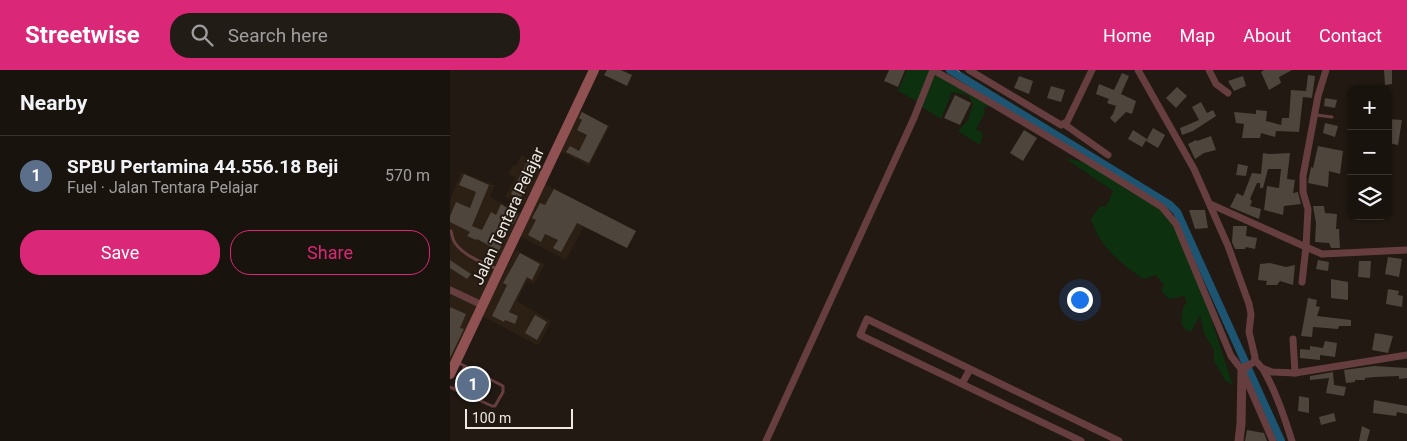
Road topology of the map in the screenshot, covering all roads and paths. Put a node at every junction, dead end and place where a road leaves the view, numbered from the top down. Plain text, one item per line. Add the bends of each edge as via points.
1 (594, 70) edge
2 (969, 70) edge
3 (1092, 70) edge
4 (1138, 70) edge
5 (1209, 70) edge
6 (1326, 70) edge
7 (1228, 93) dead end
8 (1315, 115) junction
9 (1332, 117) dead end
10 (1064, 124) junction
11 (1108, 155) dead end
12 (1210, 204) junction
13 (451, 231) edge
14 (1306, 247) junction
15 (1407, 250) edge
16 (499, 270) junction
17 (1302, 282) dead end
18 (450, 290) edge
19 (482, 305) junction
20 (1293, 339) dead end
21 (1407, 355) edge
22 (461, 364) junction
23 (1249, 365) junction
24 (1262, 368) junction
25 (970, 369) junction
26 (1295, 372) junction
27 (450, 374) edge
28 (962, 384) junction
29 (450, 387) edge
30 (454, 389) junction
31 (766, 441) edge
32 (1081, 441) edge
33 (1119, 441) edge
34 (1239, 441) edge
35 (1273, 441) edge
36 (1292, 441) edge

1 - 16 main road, Jalan Tentara Pelajar
2 - 10 street via 1054,122
3 - 10 street
4 - 12 street
5 - 7 street via 1216,84
6 - 8 street
8 - 9 lane
8 - 14 street via 1303,186 1308,209
10 - 11 street
12 - 14 street
12 - 23 street via 1250,304
13 - 16 lane via 461,249
14 - 15 street via 1322,254
14 - 17 street
16 - 19 main road, Jalan Tentara Pelajar
18 - 19 street
19 - 22 main road, Jalan Tentara Pelajar
20 - 26 street
21 - 26 street
22 - 27 main road, Jalan Tentara Pelajar
22 - 30 lane
22 - 30 lane via 503,386 500,399 492,406
23 - 24 street
23 - 31 street via 1231,356 1176,224 1162,208 1003,109 933,70
23 - 34 street
23 - 35 street
24 - 26 street via 1272,372
24 - 36 street via 1281,405
25 - 28 street
25 - 28 street via 867,319 860,335
25 - 33 street
28 - 32 street
29 - 30 lane

